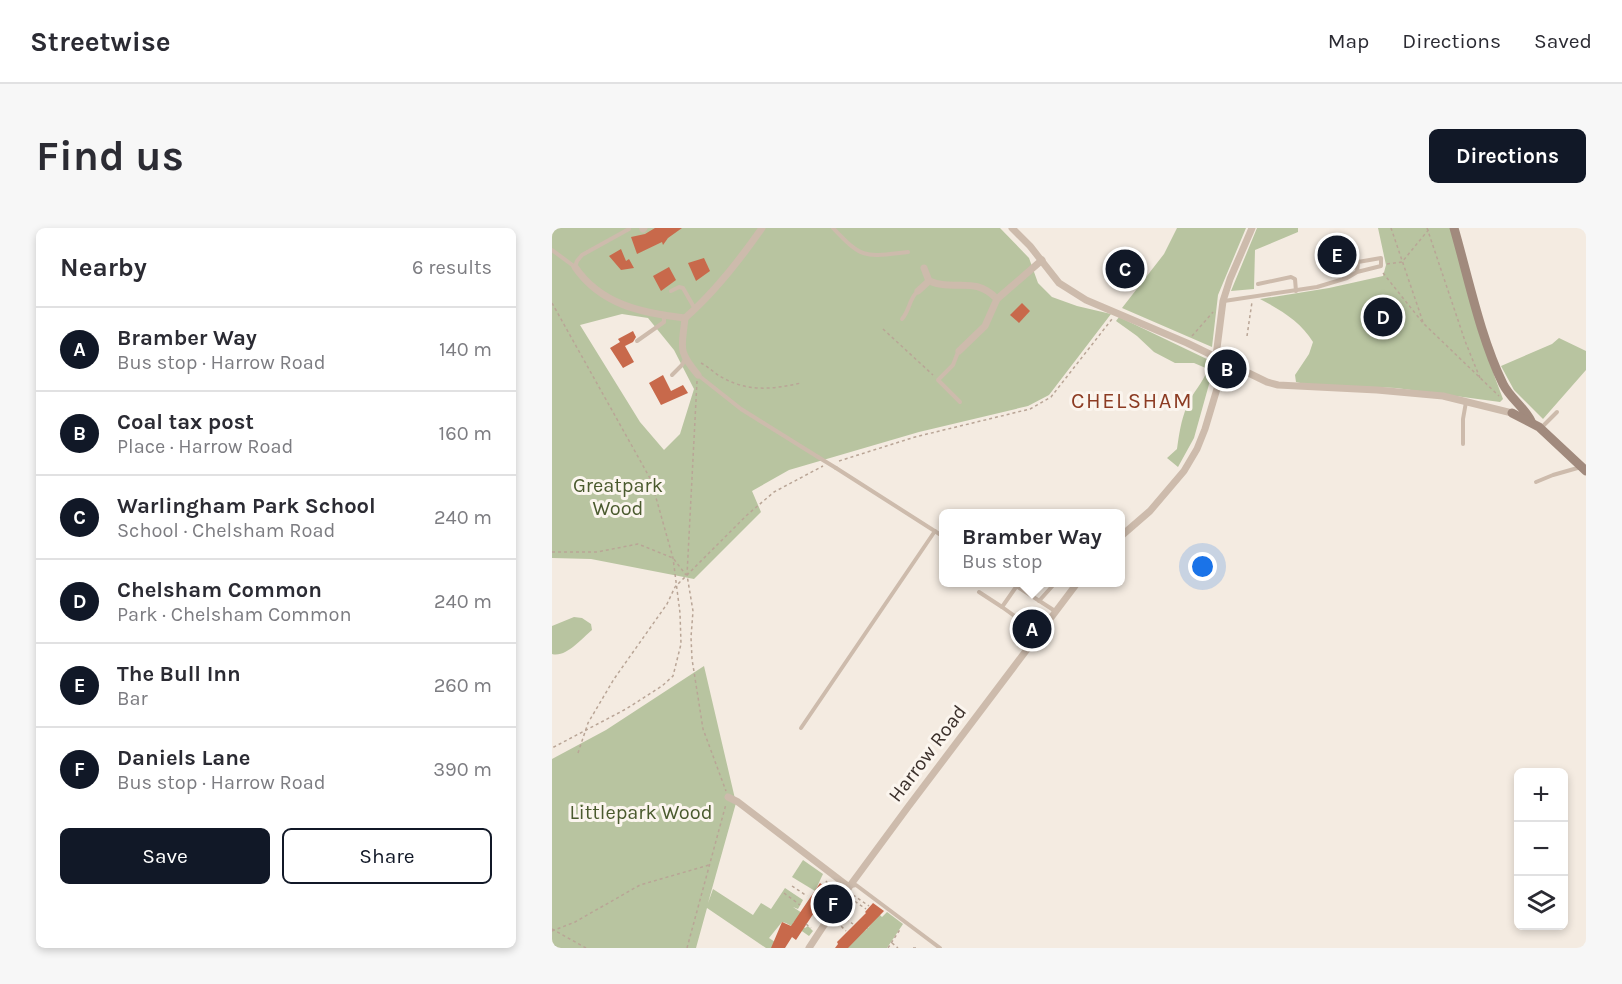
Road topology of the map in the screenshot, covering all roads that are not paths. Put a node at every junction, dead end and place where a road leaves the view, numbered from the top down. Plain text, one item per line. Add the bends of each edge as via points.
1 (762, 228) edge
2 (833, 228) edge
3 (1012, 228) edge
4 (1252, 228) edge
5 (1454, 228) edge
6 (629, 229) edge
7 (552, 250) edge
8 (908, 252) dead end
9 (1042, 260) junction
10 (575, 267) junction
11 (924, 268) dead end
12 (1357, 272) junction
13 (929, 281) junction
14 (1258, 284) dead end
15 (671, 291) dead end
16 (918, 291) joint
17 (1296, 291) junction
18 (997, 299) junction
19 (1223, 301) junction
20 (695, 310) junction
21 (664, 316) junction
22 (685, 318) junction
23 (902, 319) dead end
24 (637, 341) dead end
25 (959, 351) joint
26 (1216, 356) junction
27 (685, 359) junction
28 (1225, 362) junction
29 (695, 372) joint
30 (672, 375) dead end
31 (1467, 401) junction
32 (960, 402) dead end
33 (1557, 412) dead end
34 (1512, 413) joint
35 (1531, 422) junction
36 (1541, 428) junction
37 (1463, 444) dead end
38 (1584, 469) edge
39 (1536, 482) dead end
40 (935, 531) junction
41 (1125, 533) edge
42 (939, 534) edge
43 (1016, 587) joint
44 (1052, 587) edge
45 (1074, 587) edge
46 (979, 592) dead end
47 (1039, 601) junction
48 (1002, 607) junction
49 (1054, 611) junction
50 (1020, 620) dead end
51 (801, 728) dead end
52 (728, 797) road end
53 (850, 890) junction
54 (809, 948) edge
55 (940, 948) edge

1 - 20 street via 728,275
2 - 8 lane via 860,254
3 - 9 street
4 - 19 street
5 - 35 street via 1491,357 1505,388
6 - 10 lane via 582,255
7 - 10 lane
9 - 18 street
9 - 26 street via 1059,283 1086,300
10 - 21 street via 591,286 617,303
11 - 13 street
12 - 12 lane via 1384,265 1379,258 1358,262
12 - 17 lane
13 - 16 street
13 - 18 street via 947,286 976,285
14 - 17 lane via 1292,277
15 - 20 lane via 683,288
16 - 23 lane via 911,297
17 - 19 lane
18 - 25 street via 985,326
19 - 26 street
20 - 22 street
21 - 22 street
21 - 24 lane via 664,322
22 - 27 street
25 - 32 lane via 938,380
26 - 28 street
27 - 29 street
27 - 30 lane
28 - 31 street via 1278,385 1377,390
28 - 41 street via 1197,449 1150,511
29 - 40 lane, bridge via 741,410
31 - 34 street
31 - 37 lane
33 - 36 lane
34 - 35 street
35 - 36 street
36 - 38 street
38 - 39 lane
40 - 42 lane
40 - 51 lane
43 - 47 lane
43 - 48 lane
44 - 47 lane
45 - 49 street, Harrow Road
46 - 48 lane
47 - 49 lane
48 - 50 lane
49 - 53 street, Harrow Road
52 - 53 street
53 - 54 street, Harrow Road
53 - 55 lane via 856,885

